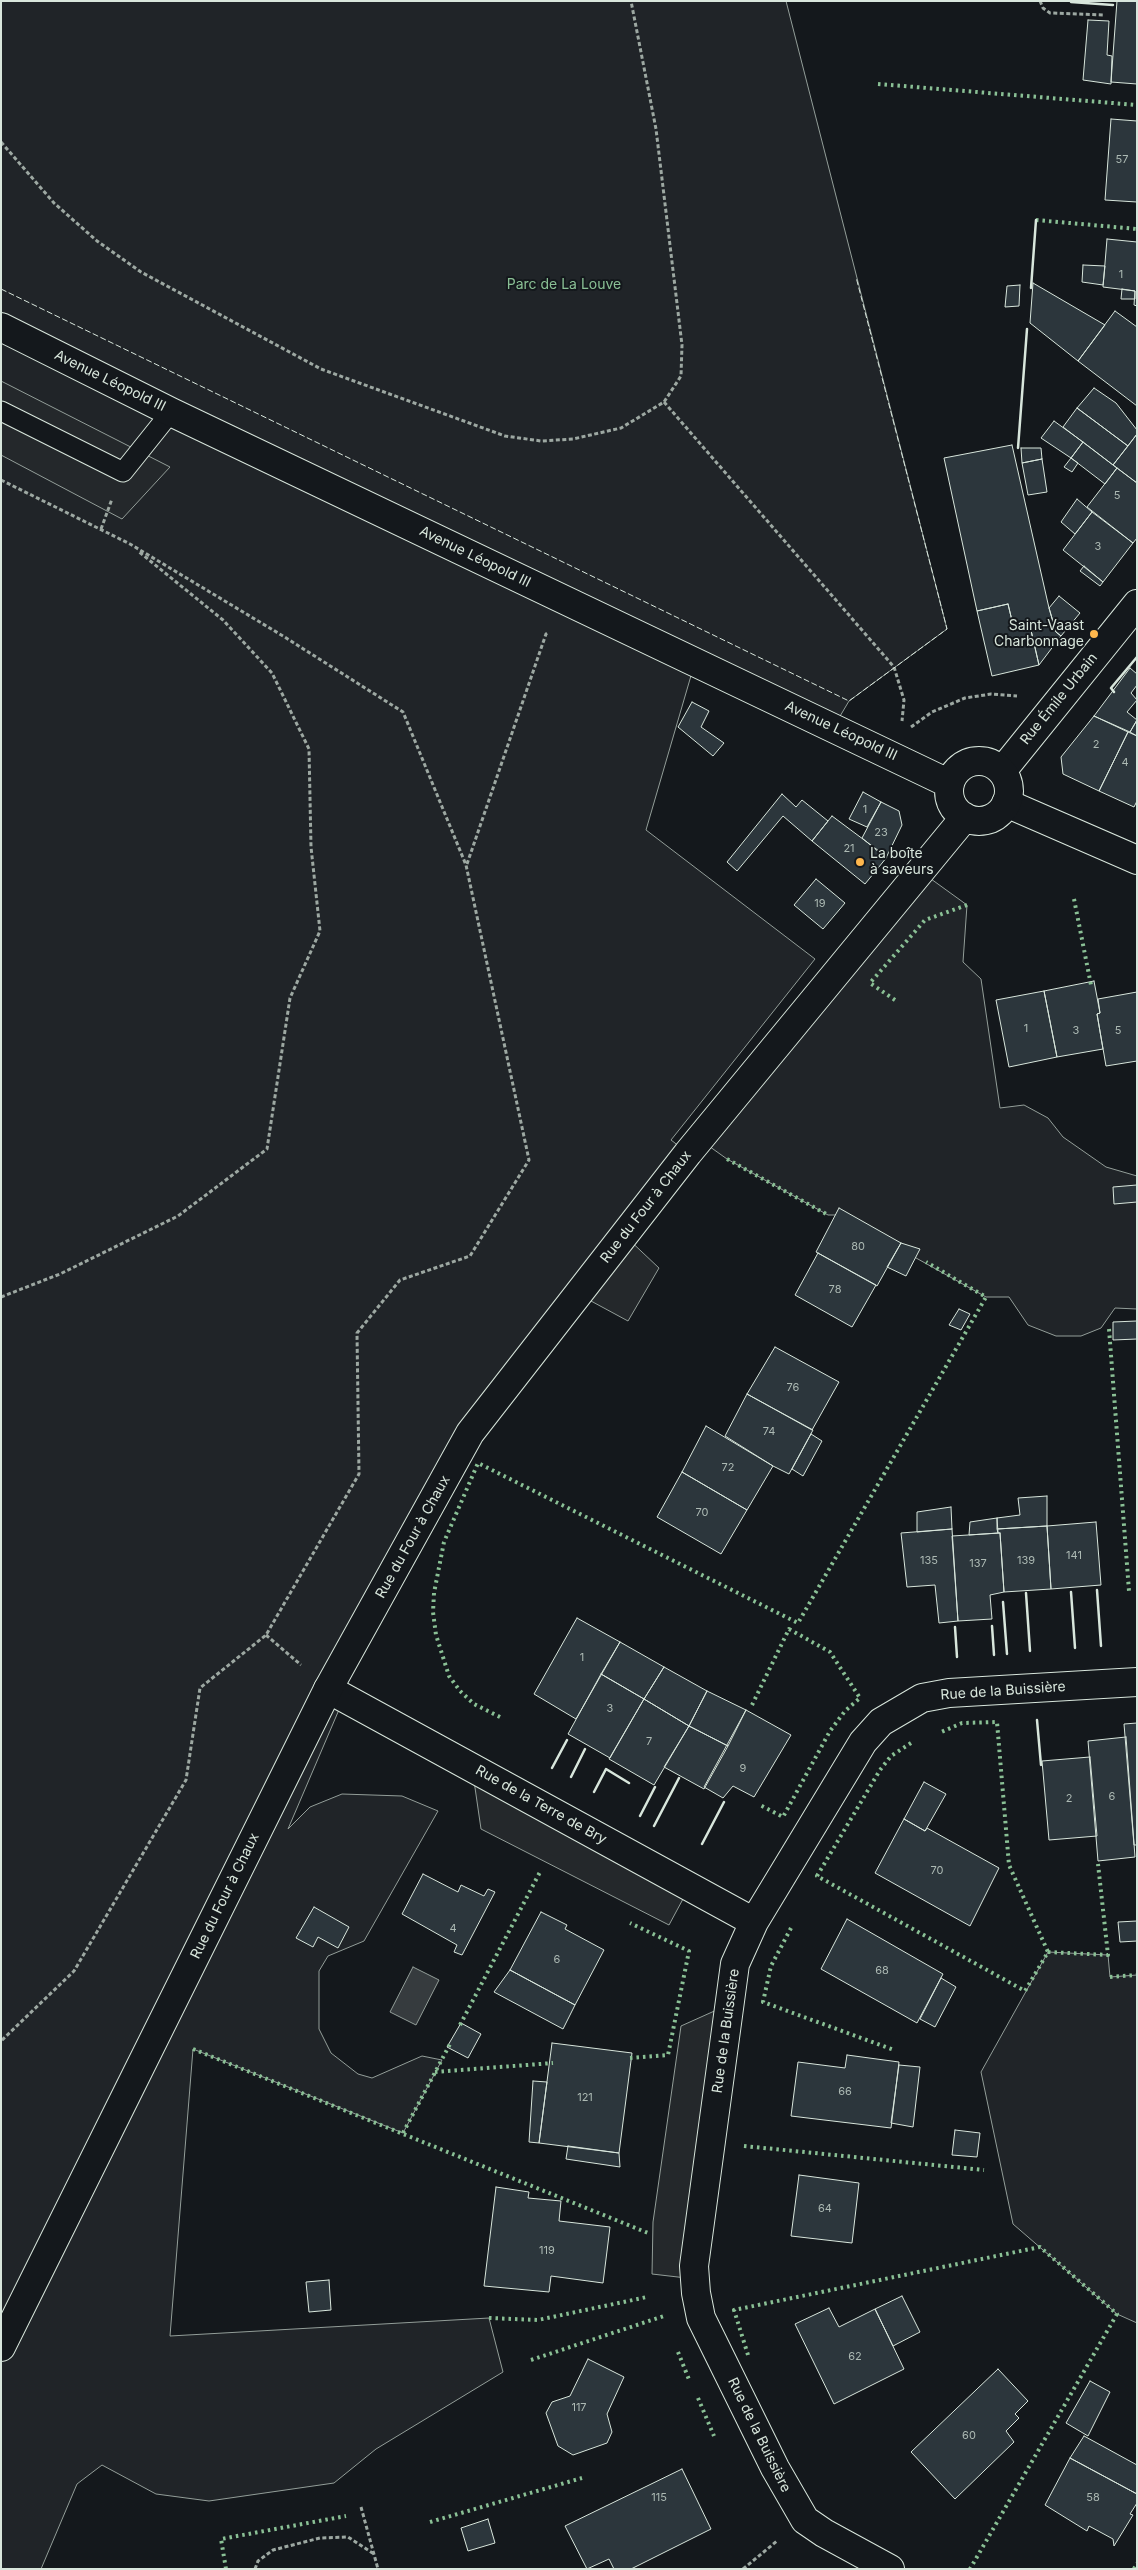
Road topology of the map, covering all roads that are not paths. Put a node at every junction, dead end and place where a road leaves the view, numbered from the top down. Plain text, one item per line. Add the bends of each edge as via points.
1 (1, 327) edge
2 (1, 411) edge
3 (171, 412) junction
4 (1137, 604) edge
5 (1002, 772) junction
6 (950, 784) junction
7 (1006, 803) junction
8 (965, 817) junction
9 (1137, 860) edge
10 (1137, 1682) edge
11 (328, 1689) junction
12 (754, 1922) junction
13 (1, 2347) edge
14 (890, 2569) edge

1 - 3 street, Avenue Léopold III
2 - 3 lane via 122,472
3 - 6 street, Avenue Léopold III
4 - 5 street, Rue Émile Urbain
5 - 6 street via 986,762 968,763 954,775
5 - 7 street via 1009,787
6 - 8 street via 952,802
7 - 8 street via 1001,812 984,820
7 - 9 street
8 - 11 street, Rue du Four à Chaux via 688,1153 470,1433
10 - 12 street, Rue de la Buissière via 949,1693 922,1698 898,1711 881,1722 863,1742
11 - 12 street, Rue de la Terre de Bry
11 - 13 street, Rue du Four à Chaux
12 - 14 street, Rue de la Buissière via 735,1964 694,2266 701,2318 775,2468 805,2520

